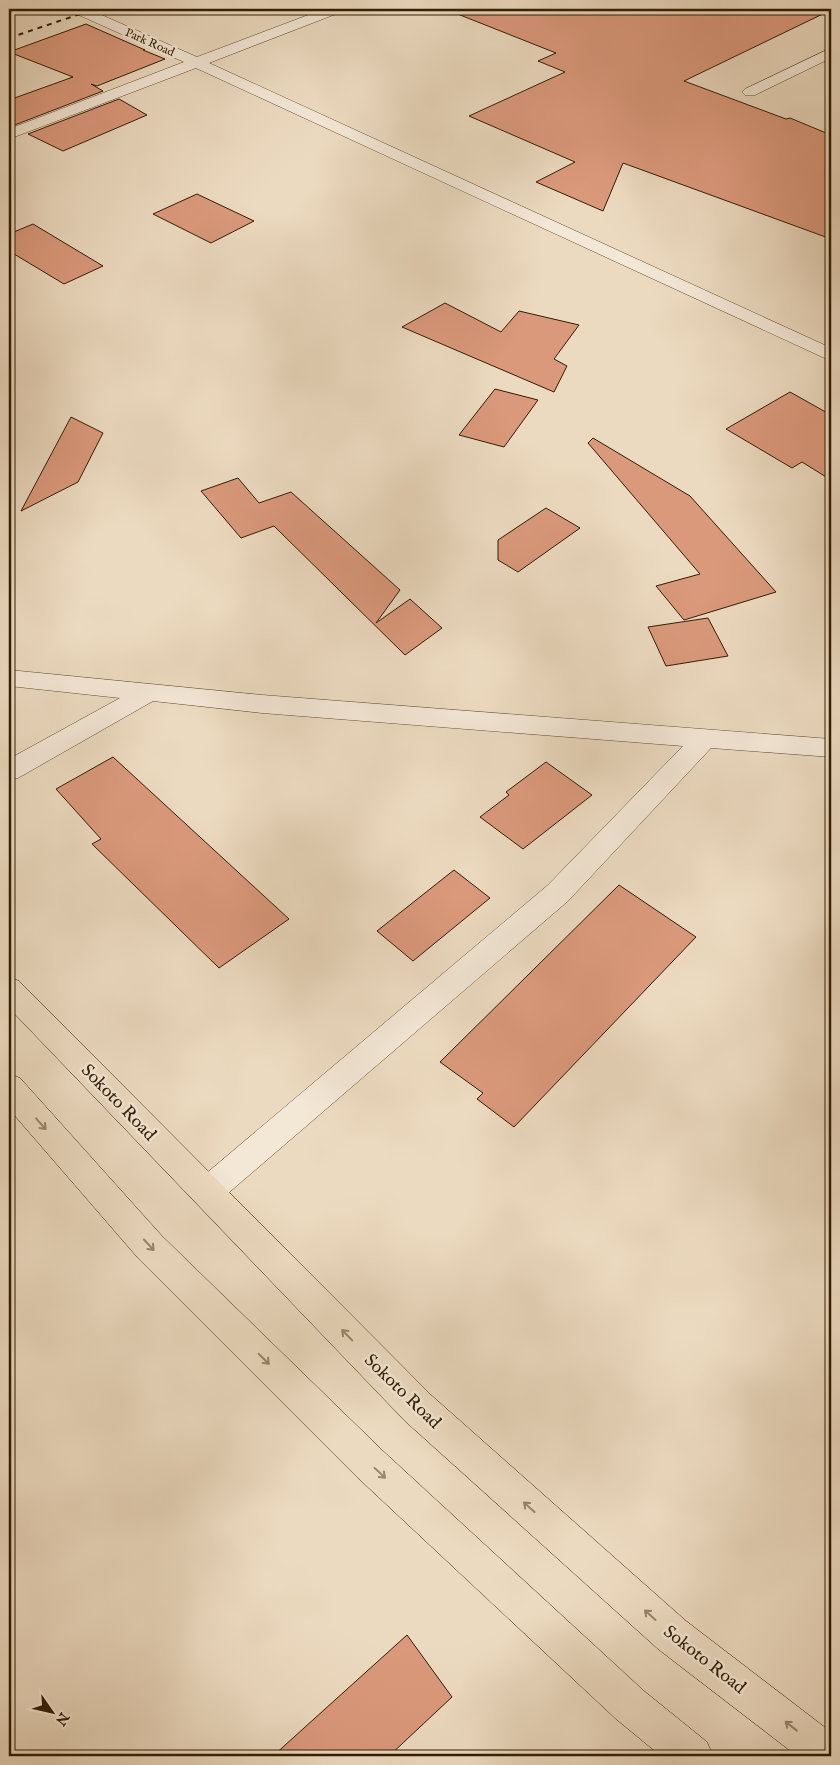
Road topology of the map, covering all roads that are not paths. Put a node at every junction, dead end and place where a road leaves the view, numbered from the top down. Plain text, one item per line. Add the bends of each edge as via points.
1 (77, 9) edge
2 (336, 9) edge
3 (831, 52) edge
4 (196, 62) junction
5 (750, 92) dead end
6 (9, 134) edge
7 (831, 355) edge
8 (9, 678) edge
9 (150, 692) junction
10 (705, 738) junction
11 (831, 748) edge
12 (9, 771) edge
13 (9, 988) edge
14 (9, 1087) edge
15 (207, 1192) junction
16 (693, 1756) edge
17 (830, 1756) edge

1 - 4 street, Park Road
2 - 4 street
3 - 5 street
4 - 6 street
4 - 7 street, Park Road
8 - 9 street
9 - 10 street via 262,704
9 - 12 street
10 - 11 street
10 - 15 street via 558,893
13 - 15 main road, Sokoto Road
14 -> 16 main road via 150,1247 370,1464 630,1705
17 -> 15 main road, Sokoto Road via 672,1635 418,1408

